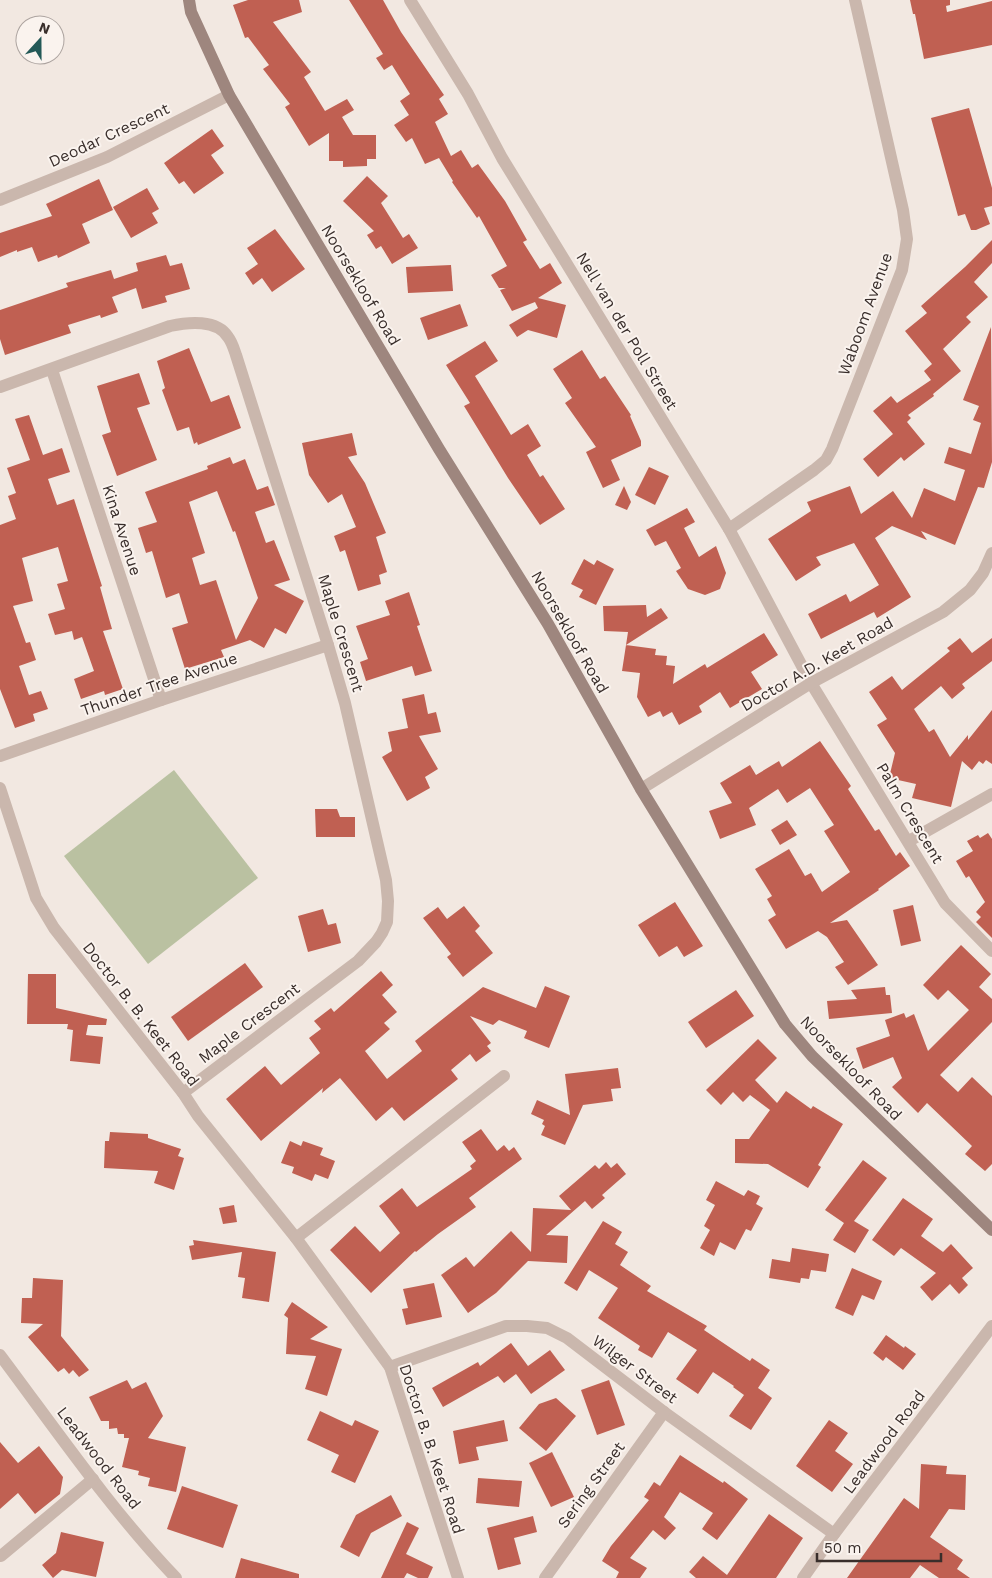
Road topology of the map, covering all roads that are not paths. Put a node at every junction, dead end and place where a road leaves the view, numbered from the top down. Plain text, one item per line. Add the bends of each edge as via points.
1 (189, 0) edge
2 (410, 0) edge
3 (855, 0) edge
4 (229, 95) junction
5 (0, 200) edge
6 (52, 370) junction
7 (0, 387) edge
8 (729, 529) junction
9 (992, 553) edge
10 (328, 645) junction
11 (811, 682) junction
12 (161, 700) junction
13 (0, 756) edge
14 (0, 788) edge
15 (642, 789) junction
16 (992, 794) edge
17 (909, 841) junction
18 (992, 951) edge
19 (504, 1076) dead end
20 (183, 1093) junction
21 (992, 1230) edge
22 (296, 1238) junction
23 (992, 1326) edge
24 (0, 1355) edge
25 (390, 1367) junction
26 (664, 1412) junction
27 (93, 1479) junction
28 (834, 1534) junction
29 (1, 1556) edge
30 (176, 1578) edge
31 (458, 1578) edge
32 (545, 1578) edge
33 (803, 1578) edge

1 - 4 street, Noorsekloof Road via 191,12
2 - 8 street, Nell van der Poll Street via 468,94 507,166
3 - 8 street, Waboom Avenue via 903,210 907,239 902,270 826,460
4 - 5 street, Deodar Crescent via 107,157
4 - 15 street, Noorsekloof Road via 439,449 548,624
6 - 7 street, Maple Crescent
6 - 10 street, Maple Crescent via 184,323 217,327 228,336
6 - 12 street, Kina Avenue
8 - 11 street, Nell van der Poll Street
9 - 11 street, Doctor A.D. Keet Road via 970,590 943,612
10 - 12 street, Thunder Tree Avenue
10 - 20 street, Maple Crescent via 345,703 386,880 387,922 376,942 358,961
11 - 15 street, Doctor A.D. Keet Road
11 - 17 street, Palm Crescent
12 - 13 street, Thunder Tree Avenue
14 - 20 street, Doctor B. B. Keet Road via 36,898 54,928
15 - 21 street, Noorsekloof Road via 785,1024 812,1056
16 - 17 street
17 - 18 street, Palm Crescent via 945,903
19 - 22 street
20 - 22 street, Doctor B. B. Keet Road
22 - 25 street, Doctor B. B. Keet Road
23 - 28 street, Leadwood Road
24 - 27 street, Leadwood Road
25 - 26 street, Wilger Street via 506,1326 547,1328 568,1338
25 - 31 street, Doctor B. B. Keet Road
26 - 28 street, Wilger Street
26 - 32 street, Sering Street
27 - 29 street
27 - 30 street, Leadwood Road
28 - 33 street, Leadwood Road

